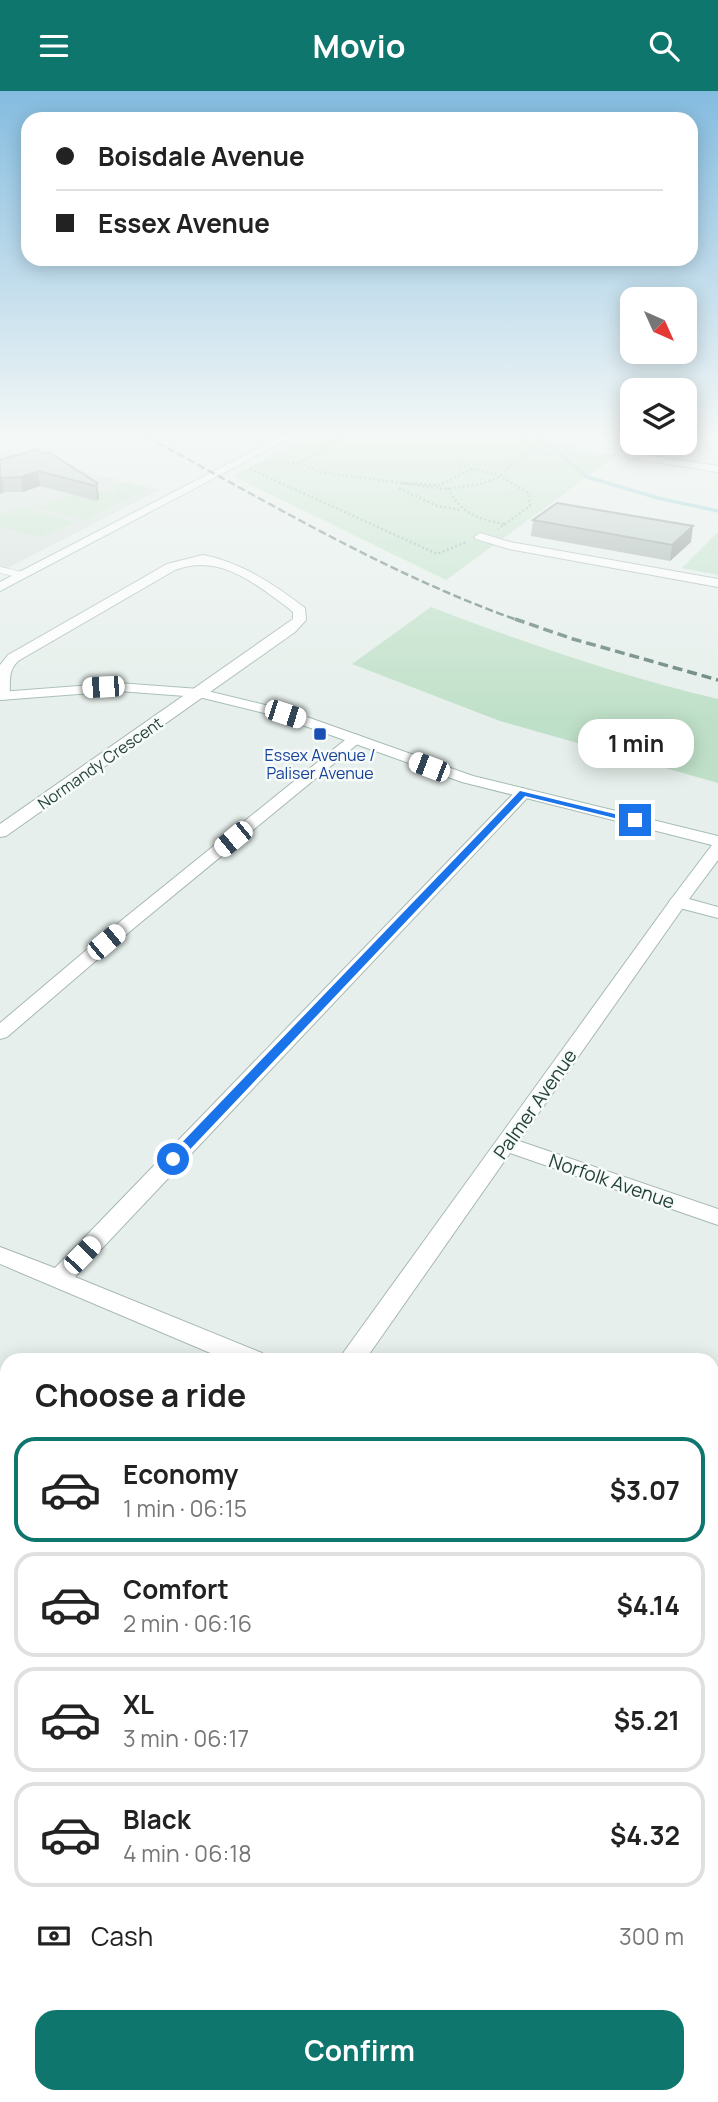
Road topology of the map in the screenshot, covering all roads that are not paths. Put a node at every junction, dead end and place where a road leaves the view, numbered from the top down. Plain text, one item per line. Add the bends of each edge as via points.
1 (107, 531) edge
2 (480, 537) road end
3 (0, 570) edge
4 (22, 575) junction
5 (718, 583) edge
6 (0, 587) edge
7 (199, 693) junction
8 (1, 696) edge
9 (355, 739) junction
10 (523, 793) junction
11 (0, 832) edge
12 (718, 841) edge
13 (718, 848) edge
14 (678, 902) junction
15 (718, 913) edge
16 (0, 1033) edge
17 (506, 1144) junction
18 (718, 1217) edge
19 (0, 1255) edge
20 (58, 1280) junction
21 (236, 1353) edge
22 (356, 1353) edge

1 - 4 street
2 - 5 street
3 - 4 lane
4 - 6 street
7 - 8 street via 118,687
7 - 8 street, Normandy Crescent via 290,629 300,611 222,563 200,559 171,567 13,658 2,667
7 - 9 street via 285,714
7 - 11 street, Normandy Crescent
9 - 10 street via 429,767
9 - 16 street
10 - 12 street
10 - 20 street
13 - 14 street, Palmer Avenue
14 - 15 street
14 - 17 street, Palmer Avenue
17 - 18 street, Norfolk Avenue
17 - 22 street, Palmer Avenue
19 - 20 street
20 - 21 street

